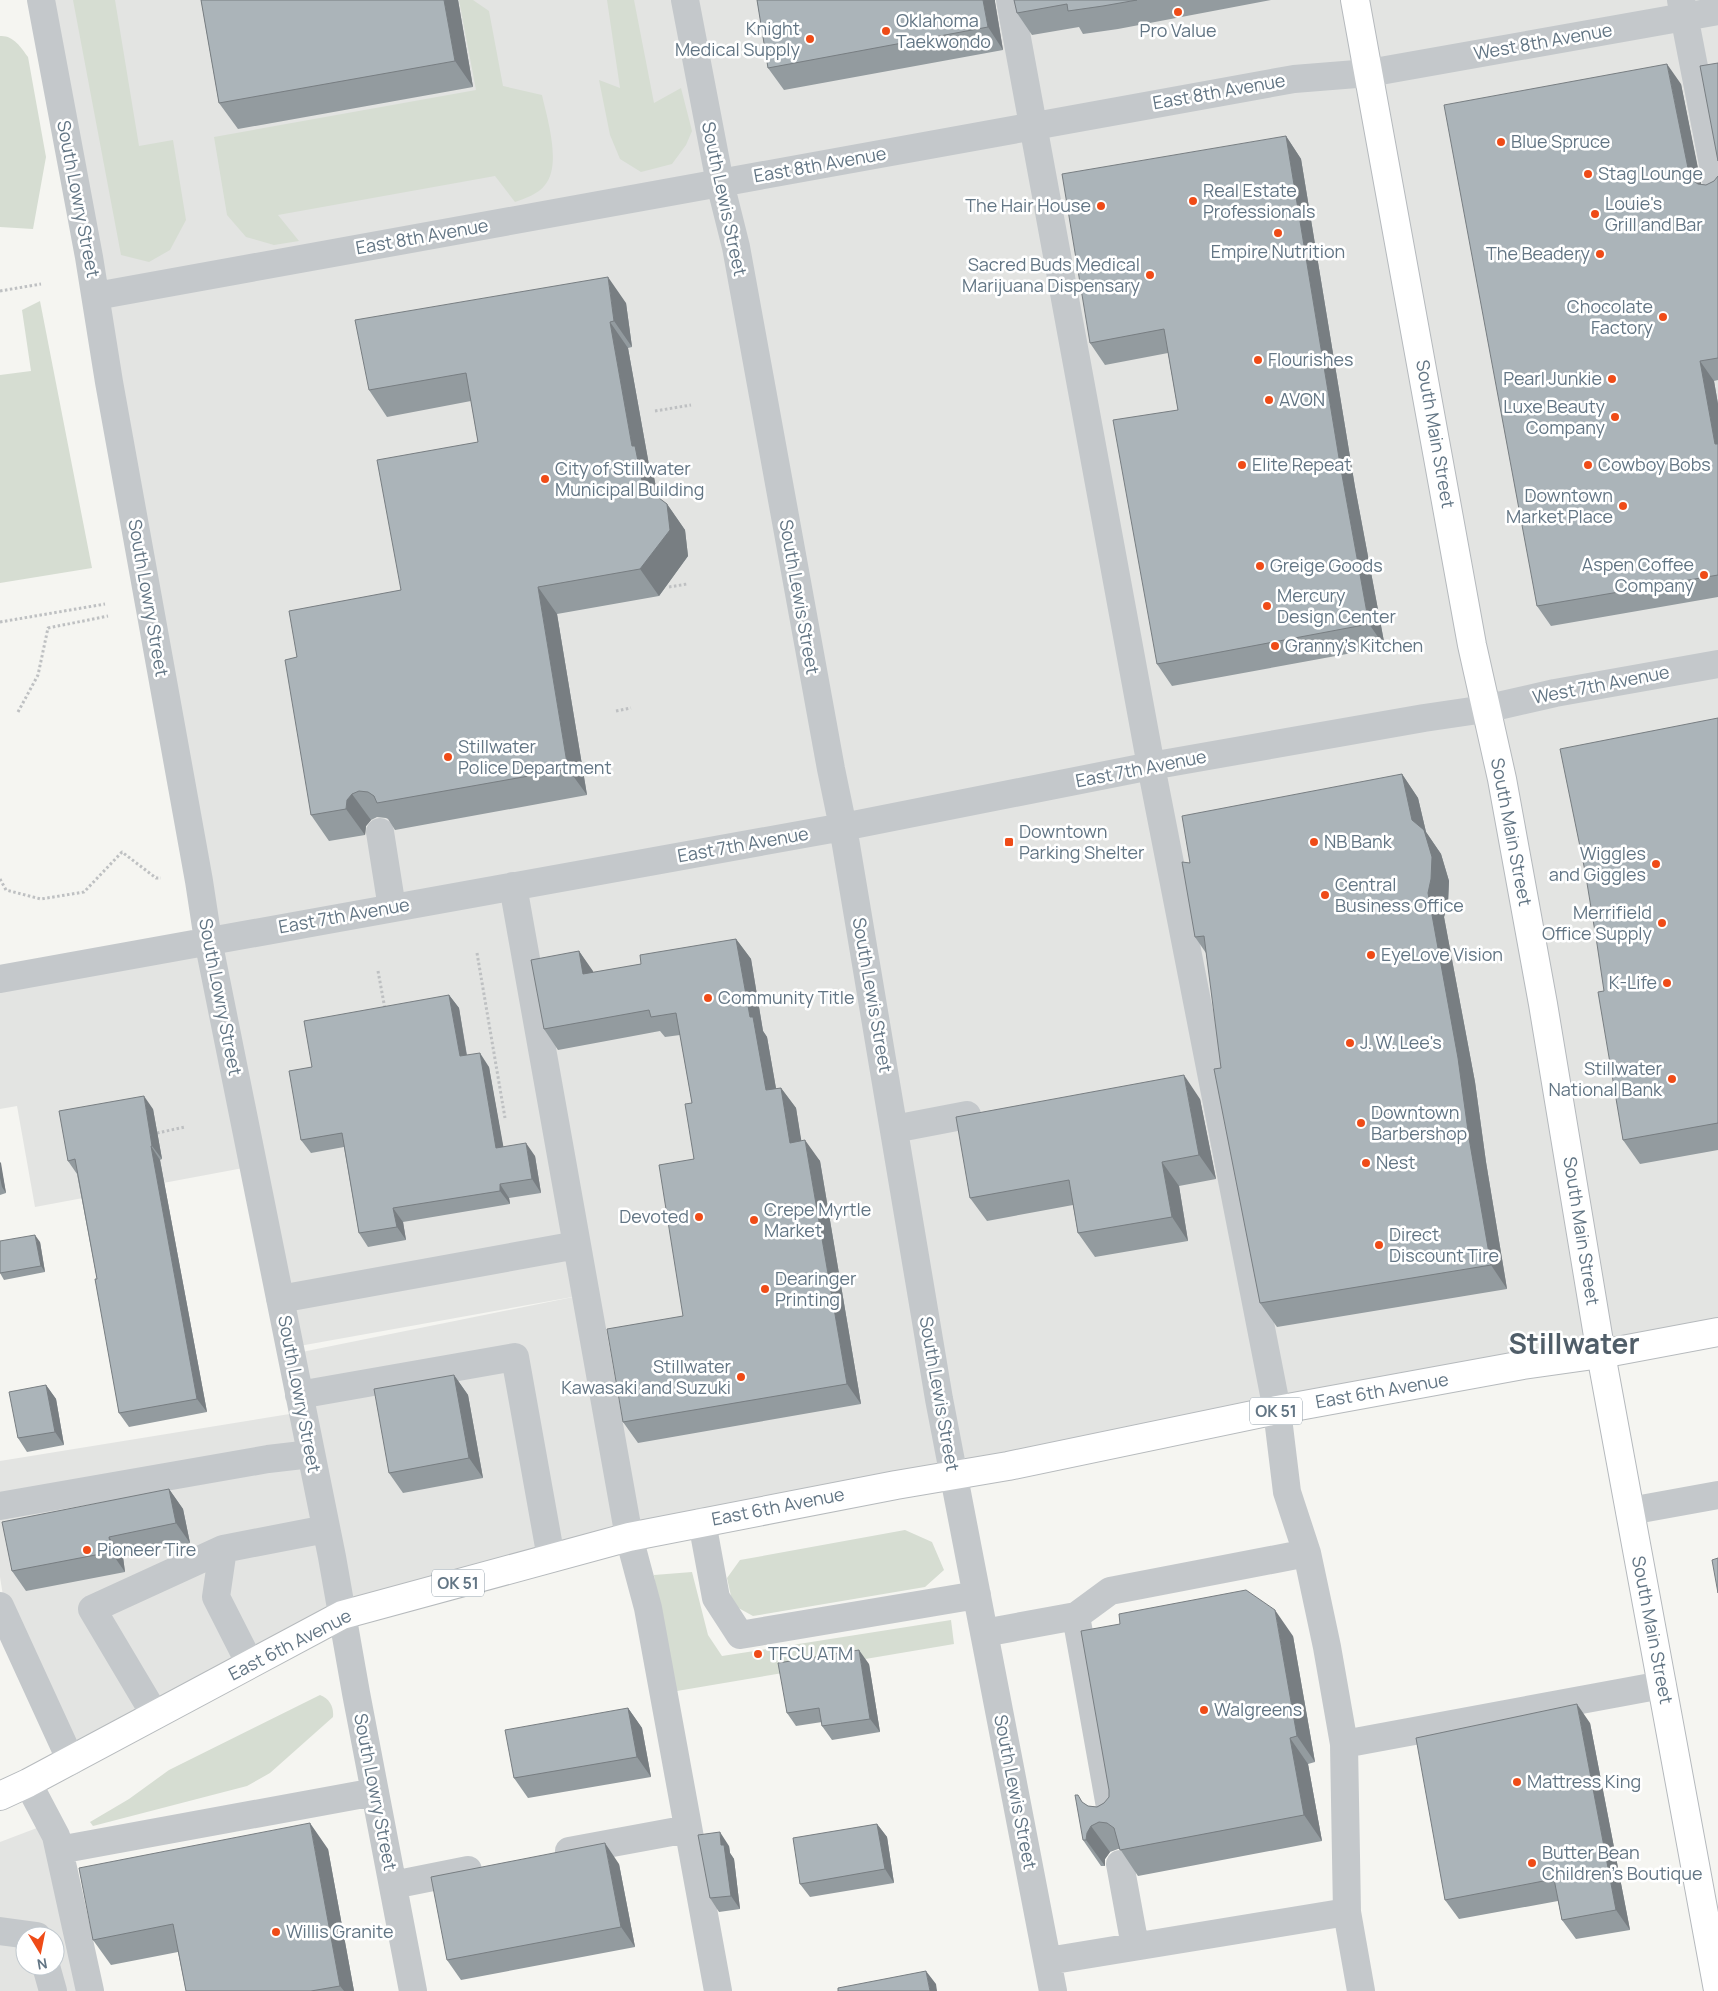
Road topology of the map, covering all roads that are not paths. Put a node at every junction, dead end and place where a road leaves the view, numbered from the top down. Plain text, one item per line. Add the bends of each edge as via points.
1 (41, 0) edge
2 (685, 0) edge
3 (1010, 0) edge
4 (1355, 0) edge
5 (1682, 8) edge
6 (1718, 11) edge
7 (1369, 73) junction
8 (1033, 126) junction
9 (720, 183) junction
10 (1718, 190) edge
11 (96, 296) junction
12 (1718, 664) edge
13 (1485, 709) junction
14 (1151, 766) junction
15 (843, 827) junction
16 (380, 832) edge
17 (513, 886) junction
18 (392, 908) junction
19 (208, 940) junction
20 (0, 978) edge
21 (967, 1115) edge
22 (894, 1129) junction
23 (577, 1245) junction
24 (280, 1299) junction
25 (1718, 1332) edge
26 (1601, 1354) junction
27 (299, 1395) junction
28 (1277, 1410) junction
29 (311, 1454) junction
30 (954, 1475) junction
31 (1718, 1496) edge
32 (0, 1506) edge
33 (1630, 1511) junction
34 (702, 1522) junction
35 (326, 1529) junction
36 (629, 1537) junction
37 (223, 1549) junction
38 (1307, 1554) junction
39 (551, 1558) junction
40 (977, 1595) junction
41 (0, 1606) edge
42 (342, 1615) junction
43 (1076, 1616) junction
44 (984, 1633) junction
45 (250, 1664) junction
46 (1662, 1685) junction
47 (156, 1715) junction
48 (1344, 1744) junction
49 (71, 1760) junction
50 (28, 1783) junction
51 (375, 1792) junction
52 (0, 1796) edge
53 (1112, 1818) edge
54 (688, 1829) junction
55 (59, 1850) junction
56 (543, 1856) edge
57 (1120, 1864) edge
58 (494, 1865) edge
59 (393, 1885) junction
60 (1347, 1912) junction
61 (0, 1931) edge
62 (15, 1933) edge
63 (1135, 1946) junction
64 (1048, 1961) junction
65 (49, 1976) edge
66 (1718, 1990) edge
67 (53, 1991) edge
68 (90, 1991) edge
69 (413, 1991) edge
70 (718, 1991) edge
71 (1053, 1991) edge
72 (1361, 1991) edge

1 - 11 street, South Lowry Street
2 - 9 street, South Lewis Street
3 - 8 street
4 - 7 main road, South Main Street
5 - 6 street, West 8th Avenue
5 - 7 street, West 8th Avenue
5 - 10 street
7 - 8 street, East 8th Avenue via 1294,79
7 - 13 main road, South Main Street
8 - 9 street, East 8th Avenue
8 - 14 street
9 - 11 street, East 8th Avenue
9 - 15 street, South Lewis Street via 736,247
11 - 19 street, South Lowry Street
12 - 13 street, West 7th Avenue
13 - 14 street, East 7th Avenue
13 - 26 main road, South Main Street via 1502,779 1543,1004
14 - 15 street, East 7th Avenue
14 - 28 street
15 - 17 street, East 7th Avenue
15 - 22 street, South Lewis Street
16 - 18 street
17 - 18 street, East 7th Avenue
17 - 23 street
18 - 19 street, East 7th Avenue
19 - 20 street, East 7th Avenue
19 - 24 street, South Lowry Street
21 - 22 street
22 - 30 street, South Lewis Street
23 - 24 street
23 - 36 street
24 - 27 street, South Lowry Street
25 - 26 main road, OK 51
26 - 28 main road, East 6th Avenue / OK 51
26 - 33 main road, South Main Street
27 - 29 street, South Lowry Street
27 - 39 street via 516,1357
28 - 30 main road, East 6th Avenue / OK 51
28 - 38 street via 1287,1492
29 - 32 street
29 - 35 street, South Lowry Street
30 - 34 main road, East 6th Avenue / OK 51
30 - 40 street, South Lewis Street
31 - 33 street
33 - 46 main road, South Main Street
34 - 36 main road, East 6th Avenue / OK 51
34 - 40 street via 716,1598 740,1635
35 - 37 street
35 - 42 street, South Lowry Street
36 - 39 main road, East 6th Avenue / OK 51
36 - 54 street via 648,1608
37 - 45 street via 216,1597
37 - 47 street via 92,1609
38 - 43 street via 1110,1591
38 - 48 street
39 - 42 main road, East 6th Avenue / OK 51
40 - 44 street, South Lewis Street
41 - 49 street
42 - 45 main road, East 6th Avenue / OK 51
42 - 51 street, South Lowry Street
43 - 44 street
43 - 53 street
44 - 64 street, South Lewis Street
45 - 47 main road, East 6th Avenue / OK 51
46 - 48 street
46 - 66 main road, South Main Street
47 - 49 main road, East 6th Avenue / OK 51
48 - 60 street
49 - 50 main road, East 6th Avenue / OK 51
50 - 52 main road, East 6th Avenue / OK 51
50 - 55 street via 56,1836
51 - 55 street
51 - 59 street, South Lowry Street
54 - 56 street
54 - 70 street
55 - 68 street
57 - 63 street
58 - 59 street
59 - 69 street, South Lowry Street
60 - 63 street
60 - 72 street
61 - 62 street
63 - 64 street
64 - 71 street, South Lewis Street
65 - 67 street

